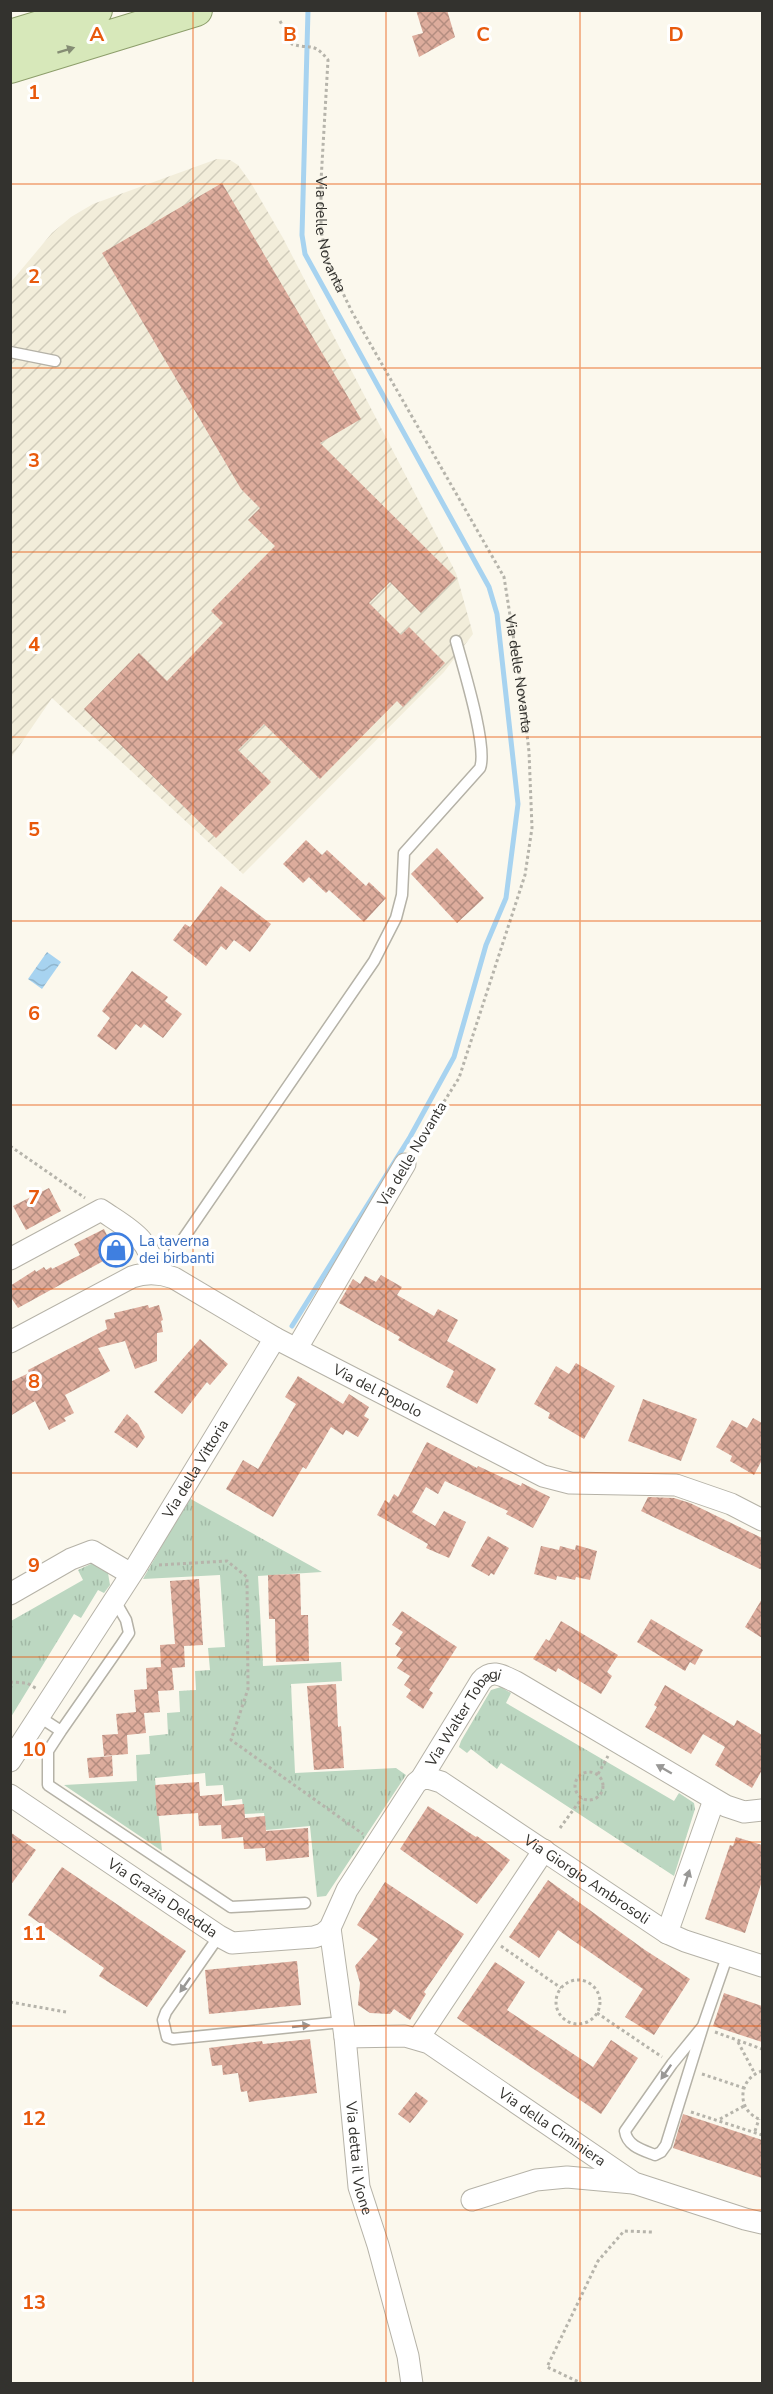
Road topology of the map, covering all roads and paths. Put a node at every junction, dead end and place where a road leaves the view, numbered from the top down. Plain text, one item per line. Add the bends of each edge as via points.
1 (96, 10) edge
2 (196, 10) edge
3 (280, 21) dead end
4 (10, 36) edge
5 (10, 67) edge
6 (10, 352) edge
7 (55, 361) dead end
8 (456, 641) dead end
9 (10, 1146) edge
10 (405, 1164) joint
11 (101, 1210) junction
12 (10, 1259) edge
13 (154, 1274) junction
14 (275, 1338) junction
15 (10, 1342) edge
16 (297, 1348) junction
17 (762, 1520) edge
18 (133, 1570) junction
19 (10, 1594) edge
20 (114, 1599) junction
21 (10, 1682) edge
22 (51, 1697) junction
23 (38, 1716) junction
24 (61, 1731) junction
25 (10, 1761) edge
26 (421, 1779) junction
27 (11, 1795) edge
28 (582, 1798) junction
29 (714, 1800) junction
30 (762, 1810) edge
31 (560, 1828) dead end
32 (377, 1844) junction
33 (544, 1850) junction
34 (305, 1903) dead end
35 (330, 1928) junction
36 (667, 1932) junction
37 (219, 1936) junction
38 (488, 1937) junction
39 (728, 1954) junction
40 (762, 1966) edge
41 (561, 1988) junction
42 (10, 2002) edge
43 (66, 2012) dead end
44 (597, 2013) junction
45 (703, 2026) junction
46 (343, 2030) junction
47 (418, 2039) junction
48 (737, 2041) junction
49 (762, 2049) edge
50 (672, 2064) junction
51 (689, 2070) junction
52 (762, 2071) edge
53 (755, 2074) junction
54 (744, 2088) junction
55 (744, 2106) junction
56 (678, 2107) junction
57 (761, 2119) edge
58 (718, 2120) junction
59 (755, 2132) junction
60 (762, 2135) edge
61 (634, 2183) junction
62 (472, 2200) dead end
63 (762, 2223) edge
64 (652, 2232) dead end
65 (411, 2384) edge
66 (584, 2384) edge

1 - 4 main road
5 -> 2 main road
3 - 10 path, Via delle Novanta via 292,44 312,46 328,60 321,191 321,231 328,262 352,312 504,577 529,752 532,828 525,875 459,1078
6 - 7 lane
8 - 13 lane via 483,762 404,853 399,906 374,961
9 - 11 path
10 - 16 street, Via delle Novanta
11 - 12 street
11 - 13 street via 141,1238 153,1262
13 - 14 street, Via del Popolo via 174,1278
13 - 15 street via 132,1277
14 - 16 street, Via del Popolo
14 - 18 street, Via della Vittoria
16 - 17 street, Via del Popolo via 543,1476 570,1483 676,1485 731,1504
18 - 19 street via 92,1551 71,1558
18 - 20 street, Via della Vittoria
18 - 32 path via 227,1561 246,1577 248,1689 231,1740
20 - 22 street, Via della Vittoria
20 - 24 lane via 129,1633
21 - 22 path via 27,1683
22 - 23 street, Via della Vittoria
23 - 24 lane
23 - 25 street, Via della Vittoria
24 - 34 lane via 48,1751 48,1785 231,1907
29 -> 26 street, Via Walter Tobagi via 497,1673 481,1681
26 - 32 street, Via Walter Tobagi
26 - 33 street, Via Giorgio Ambrosoli via 441,1782
27 - 37 street, Via Grazia Deledda
28 - 28 path via 592,1801 601,1795 603,1782 597,1774 584,1773 577,1779 575,1788
28 - 31 path
29 - 30 street, Via Walter Tobagi via 744,1812
36 -> 29 street
32 - 35 street, Via Walter Tobagi via 347,1890
33 - 36 street, Via Giorgio Ambrosoli
33 - 38 street
35 - 37 street, Via Grazia Deledda via 314,1937 232,1942
35 - 46 street, Via detta il Vione
36 - 39 street, Via Giorgio Ambrosoli
37 -> 46 lane via 166,2012 163,2020 167,2037
38 - 41 path
38 - 47 street
39 - 40 street, Via Giorgio Ambrosoli
39 - 45 lane
41 - 44 path via 570,1981 590,1983 599,1995
41 - 44 path via 556,2005 563,2018 583,2023
42 - 43 path
44 - 50 path
45 - 48 path
45 - 50 lane
45 - 51 lane
46 - 47 street, Via della Ciminiera
46 - 65 street, Via detta il Vione via 360,2187 405,2345
47 - 61 street, Via della Ciminiera via 451,2057
48 - 49 path
48 - 53 path
50 -> 56 lane via 625,2131 630,2143 655,2155 661,2152
51 - 54 path
51 - 56 lane
52 - 53 path
53 - 54 path
54 - 55 path
55 - 57 path
55 - 58 path
56 - 58 path
57 - 59 path
58 - 59 path
59 - 60 path
61 - 62 street via 536,2180
61 - 63 street, Via della Ciminiera
64 - 66 path via 624,2231 598,2261 547,2367

